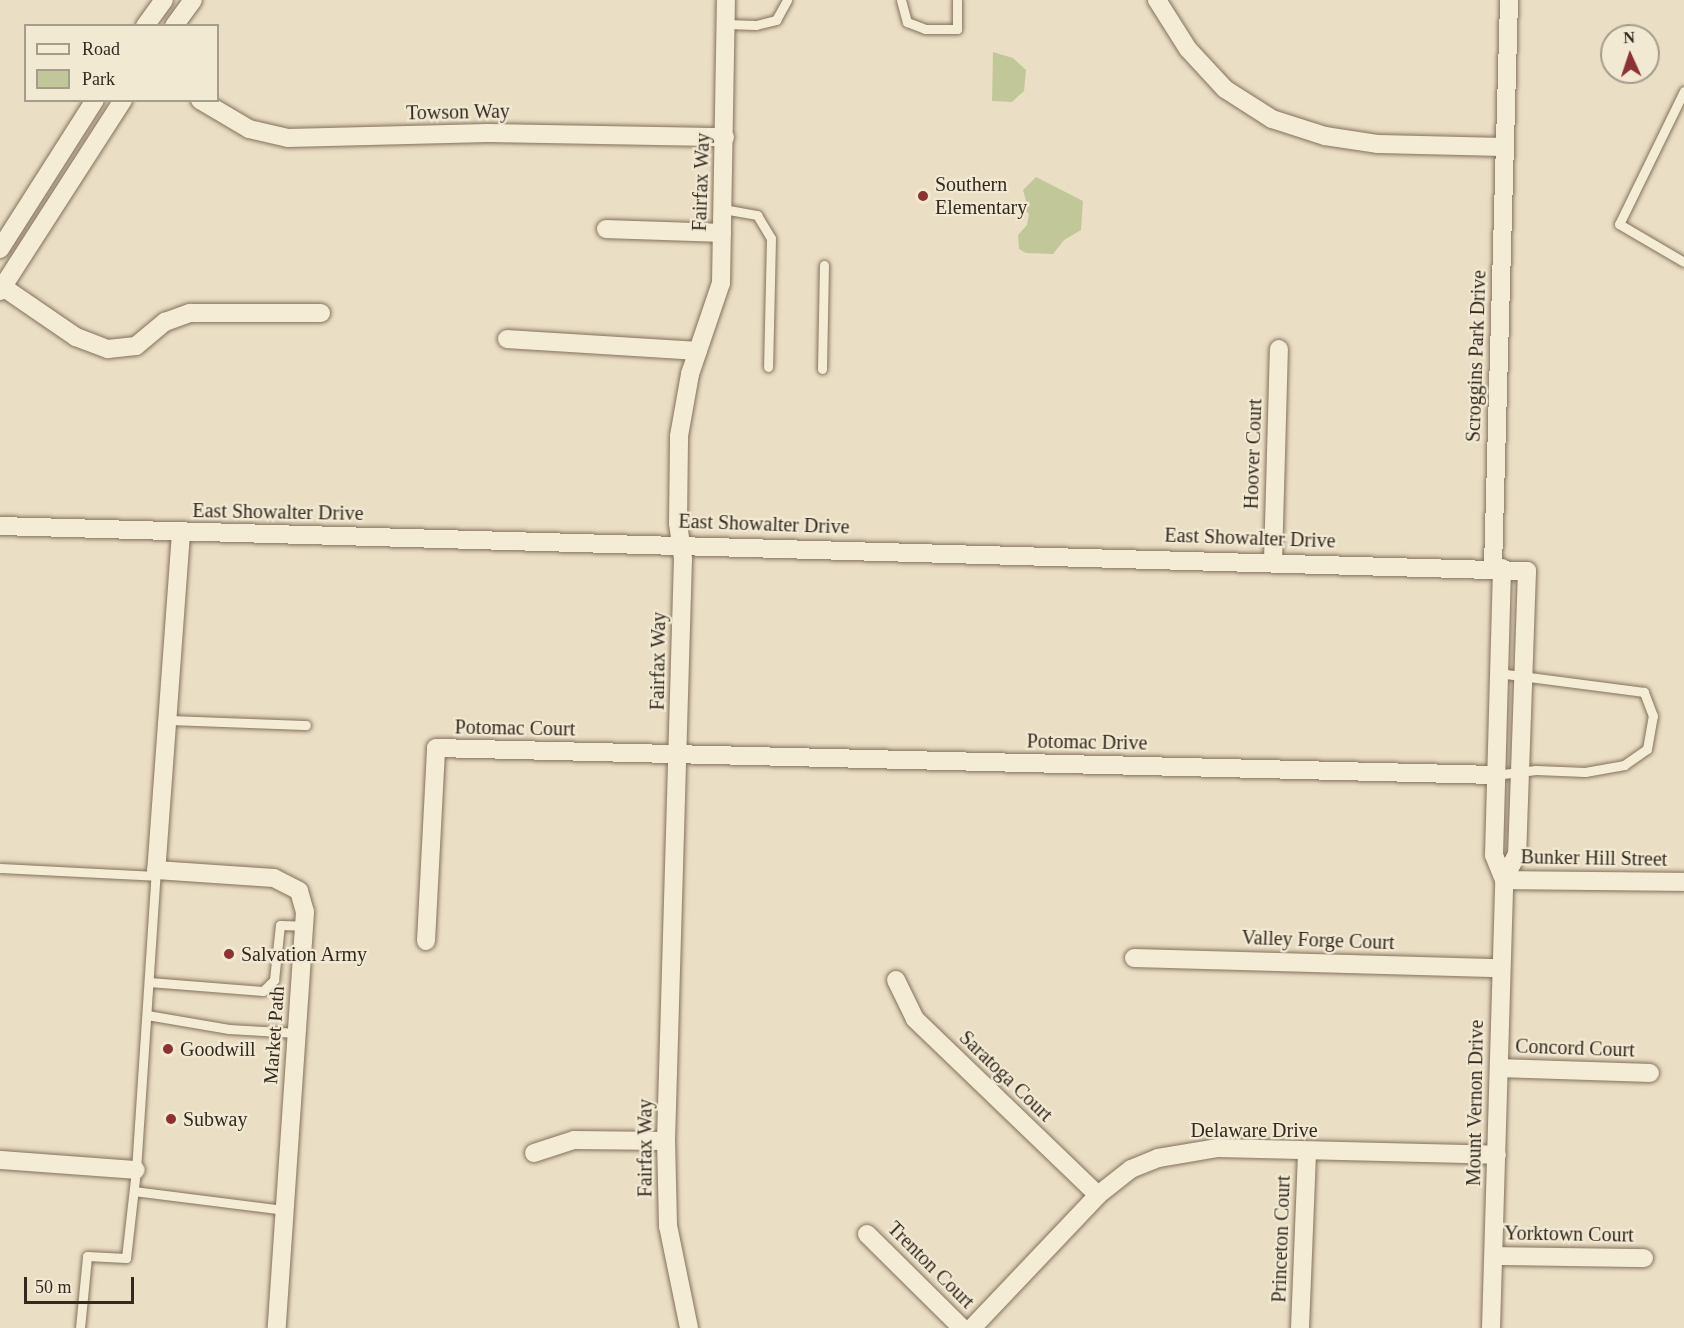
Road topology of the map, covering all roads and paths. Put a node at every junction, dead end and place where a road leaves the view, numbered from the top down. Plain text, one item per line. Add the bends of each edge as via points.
1 (164, 0) edge
2 (193, 0) edge
3 (726, 0) edge
4 (787, 0) edge
5 (901, 0) edge
6 (957, 0) edge
7 (1157, 0) edge
8 (1509, 0) edge
9 (146, 24) edge
10 (175, 24) edge
11 (726, 24) junction
12 (1684, 91) edge
13 (94, 102) edge
14 (122, 102) edge
15 (203, 102) edge
16 (725, 137) junction
17 (1504, 147) junction
18 (723, 209) junction
19 (606, 229) dead end
20 (723, 233) junction
21 (0, 249) edge
22 (1684, 262) edge
23 (824, 265) dead end
24 (1, 288) edge
25 (321, 313) dead end
26 (507, 339) dead end
27 (1279, 349) dead end
28 (698, 351) junction
29 (768, 367) dead end
30 (822, 369) dead end
31 (0, 526) edge
32 (181, 532) junction
33 (681, 544) junction
34 (1273, 561) junction
35 (1497, 567) junction
36 (1527, 571) joint
37 (1498, 673) junction
38 (1523, 676) junction
39 (167, 720) junction
40 (306, 725) dead end
41 (678, 754) junction
42 (1520, 772) junction
43 (1496, 775) junction
44 (0, 868) edge
45 (156, 873) junction
46 (1504, 880) junction
47 (1684, 882) edge
48 (304, 926) junction
49 (426, 941) dead end
50 (1134, 958) dead end
51 (1500, 968) junction
52 (896, 980) dead end
53 (149, 982) junction
54 (147, 1015) junction
55 (297, 1033) junction
56 (1499, 1068) junction
57 (1650, 1072) dead end
58 (666, 1141) junction
59 (1307, 1152) junction
60 (534, 1153) dead end
61 (1497, 1155) junction
62 (0, 1160) edge
63 (136, 1170) junction
64 (134, 1191) junction
65 (1098, 1195) junction
66 (285, 1210) junction
67 (867, 1234) dead end
68 (1494, 1256) junction
69 (1644, 1258) dead end
70 (80, 1328) edge
71 (277, 1328) edge
72 (689, 1328) edge
73 (962, 1328) edge
74 (972, 1328) edge
75 (1300, 1328) edge
76 (1491, 1328) edge

1 - 9 street
2 - 10 street
3 - 11 street, Fairfax Way
4 - 11 lane via 776,20 756,25
5 - 6 lane via 907,22 925,29 957,29
7 - 17 street via 1188,49 1226,90 1272,118 1325,136 1378,144
8 - 17 street, Scroggins Park Drive
11 - 16 street, Fairfax Way
12 - 22 lane via 1619,224
13 - 21 street
14 - 24 street
15 - 16 street, Towson Way via 249,129 288,138 488,133
16 - 18 street, Fairfax Way
17 - 35 street, Scroggins Park Drive
18 - 20 street, Fairfax Way
18 - 29 lane via 757,215 771,238
19 - 20 street
20 - 28 street, Fairfax Way via 721,283
23 - 30 lane
24 - 25 street via 76,337 108,350 136,346 165,322 190,313
26 - 28 street
27 - 34 street, Hoover Court
28 - 33 street, Fairfax Way via 682,406 679,436
31 - 32 street, East Showalter Drive
32 - 33 street, East Showalter Drive
32 - 39 street
33 - 34 street, East Showalter Drive
33 - 41 street, Fairfax Way
34 - 35 street, East Showalter Drive
35 - 36 street, East Showalter Drive
35 - 37 street, Mount Vernon Drive
36 - 38 street, Mount Vernon Drive
37 - 38 lane
37 - 43 street, Mount Vernon Drive
38 - 42 street, Mount Vernon Drive
38 - 42 lane via 1644,692 1653,716 1647,749 1624,765 1585,772
39 - 40 lane
39 - 45 street
41 - 43 street, Potomac Drive
41 - 49 street, Potomac Court via 436,748
41 - 58 street, Fairfax Way
42 - 43 lane
42 - 46 street, Mount Vernon Drive via 1517,854
43 - 46 street, Mount Vernon Drive via 1494,855
44 - 45 lane
45 - 48 street, Market Path via 274,878 299,891
45 - 53 lane
46 - 47 street, Bunker Hill Street
46 - 51 street, Mount Vernon Drive
48 - 53 lane via 280,925 274,980 263,991
48 - 55 street, Market Path
50 - 51 street, Valley Forge Court
51 - 56 street, Mount Vernon Drive
52 - 65 street, Saratoga Court via 915,1019
53 - 54 lane
54 - 55 lane via 230,1029
54 - 63 lane
55 - 66 street, Market Path
56 - 57 street, Concord Court
56 - 61 street, Mount Vernon Drive
58 - 60 street via 574,1140
58 - 72 street, Fairfax Way via 668,1226
59 - 61 street, Delaware Drive
59 - 65 street, Delaware Drive via 1184,1151 1131,1169
59 - 75 street, Princeton Court
61 - 68 street, Mount Vernon Drive
62 - 63 street
63 - 64 lane
64 - 66 lane
64 - 70 lane via 126,1258 87,1256
65 - 74 street, Delaware Drive
66 - 71 street, Market Path
67 - 73 street, Trenton Court
68 - 69 street, Yorktown Court
68 - 76 street, Mount Vernon Drive

